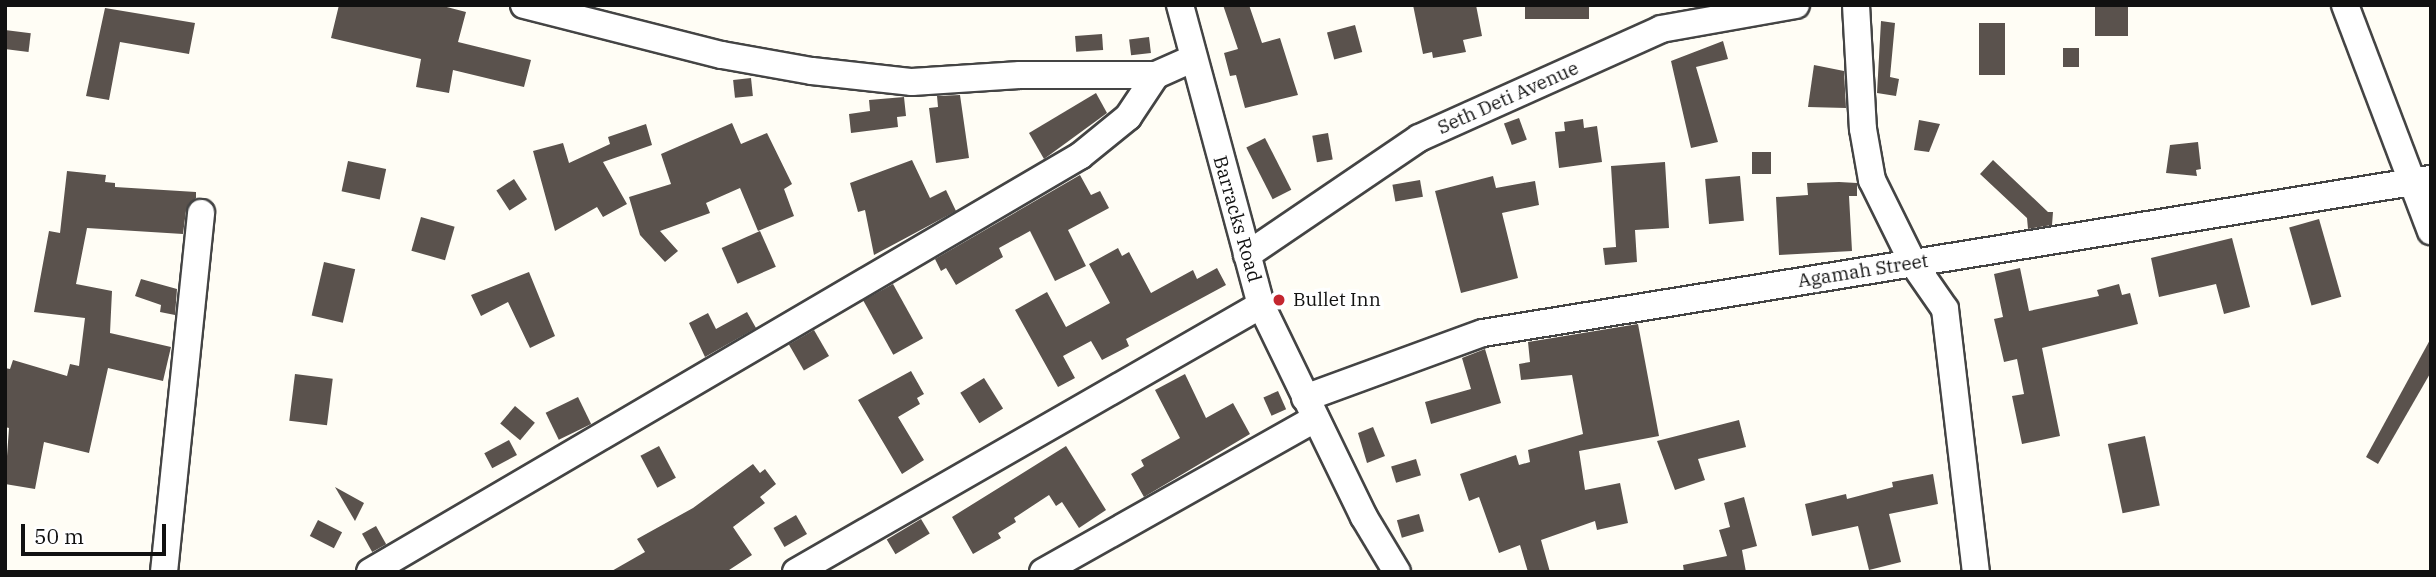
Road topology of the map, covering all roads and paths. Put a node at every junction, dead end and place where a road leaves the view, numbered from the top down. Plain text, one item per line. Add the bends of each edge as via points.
1 (524, 5) edge
2 (1180, 5) edge
3 (1796, 5) edge
4 (1856, 5) edge
5 (2345, 5) edge
6 (1192, 59) junction
7 (1156, 75) junction
8 (2422, 180) edge
9 (201, 213) dead end
10 (2431, 231) edge
11 (1247, 255) junction
12 (1913, 263) junction
13 (1261, 305) junction
14 (1310, 408) junction
15 (164, 572) edge
16 (370, 572) edge
17 (796, 572) edge
18 (1044, 572) edge
19 (1397, 572) edge
20 (1976, 572) edge

1 - 7 street via 722,55 864,78 912,82 1020,75
2 - 6 street, Barracks Road
3 - 11 street, Seth Deti Avenue via 1661,29 1419,138
4 - 12 street via 1863,129 1872,180
5 - 8 street
6 - 7 street
6 - 11 street, Barracks Road
7 - 16 street via 1128,117 1080,156
8 - 10 street
8 - 12 street, Agamah Street
9 - 15 street
11 - 13 street, Barracks Road
12 - 14 street, Agamah Street via 1483,333
12 - 20 street via 1945,309
13 - 14 street, Barracks Road
13 - 17 street
14 - 18 street, Agamah Street
14 - 19 street, Barracks Road

